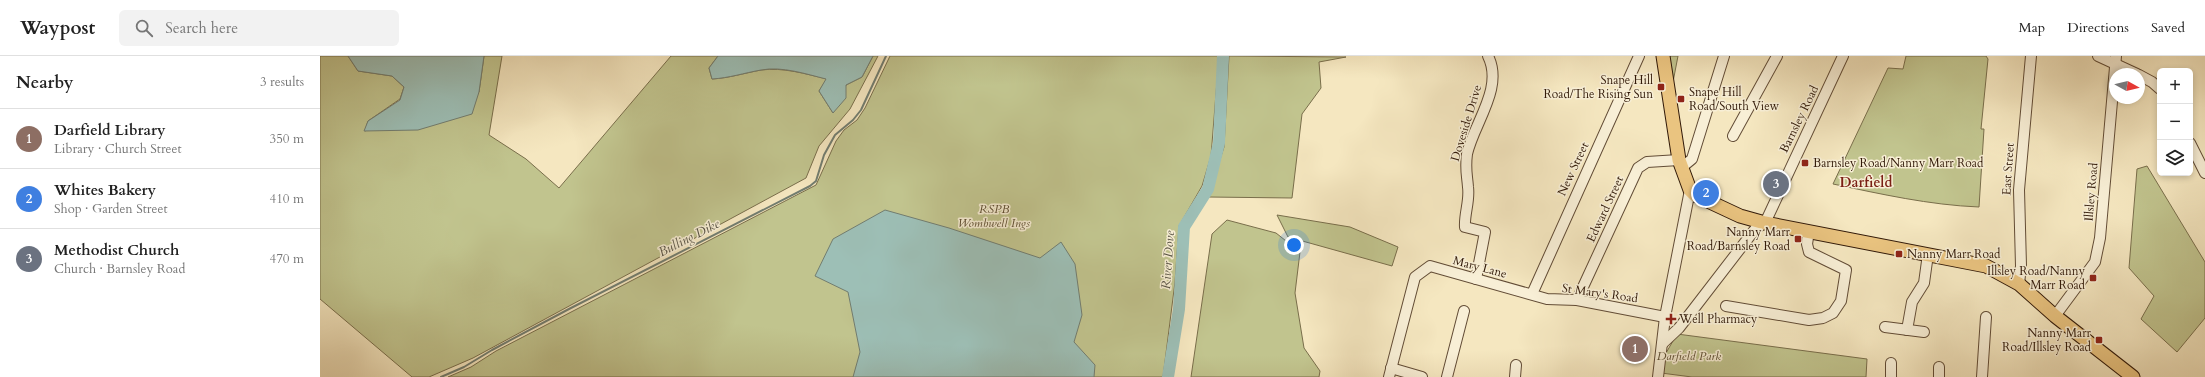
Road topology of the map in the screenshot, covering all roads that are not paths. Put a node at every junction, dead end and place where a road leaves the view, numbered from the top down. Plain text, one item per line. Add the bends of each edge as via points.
1 (1488, 56) edge
2 (1639, 56) edge
3 (1663, 56) edge
4 (1724, 56) edge
5 (1777, 56) edge
6 (1843, 56) edge
7 (2031, 56) edge
8 (2098, 56) edge
9 (2116, 61) edge
10 (2128, 68) edge
11 (2145, 78) edge
12 (2157, 86) edge
13 (1733, 136) dead end
14 (2193, 149) edge
15 (1680, 164) junction
16 (2205, 174) edge
17 (1690, 190) junction
18 (1765, 223) junction
19 (1809, 231) junction
20 (1928, 254) junction
21 (1476, 279) junction
22 (2019, 284) junction
23 (1532, 294) junction
24 (1577, 300) junction
25 (1726, 306) dead end
26 (1464, 311) dead end
27 (2055, 316) junction
28 (1665, 317) junction
29 (1986, 317) dead end
30 (1885, 327) dead end
31 (1907, 330) junction
32 (1924, 332) dead end
33 (1662, 344) junction
34 (1891, 363) dead end
35 (1516, 365) dead end
36 (1390, 372) edge
37 (1422, 377) edge
38 (1447, 377) edge
39 (1515, 377) edge
40 (1658, 377) edge
41 (1891, 377) edge
42 (1982, 377) edge
43 (2133, 377) edge

1 - 21 street, Doveside Drive via 1492,64 1491,89 1468,152 1465,170 1468,187 1465,227 1485,232
2 - 23 street, New Street
3 - 15 main road
4 - 15 street via 1692,159
5 - 13 street
6 - 18 street, Barnsley Road
7 - 22 street, East Street via 2019,190
8 - 9 street
9 - 10 street
9 - 27 street, Illsley Road via 2097,258
11 - 12 street
14 - 16 street
15 - 17 main road
15 - 24 street, Edward Street via 1647,162 1638,168
17 - 18 main road via 1701,198 1740,216
17 - 28 street
18 - 19 main road
18 - 33 street, Barnsley Road via 1756,228 1679,328
19 - 20 main road
19 - 25 street via 1809,252 1846,270 1841,301 1833,312 1824,318 1809,320
20 - 22 main road via 1986,266
20 - 31 street via 1924,283 1912,302
21 - 23 street, Mary Lane
21 - 36 street, Mary Lane via 1430,266 1415,277
22 - 27 main road
23 - 24 street, St Mary's Road via 1547,299
24 - 28 street, St Mary's Road
26 - 38 street
27 - 43 main road
28 - 33 street
29 - 42 street
30 - 31 street
31 - 32 street
33 - 40 street
34 - 41 street
35 - 39 street
36 - 37 street

